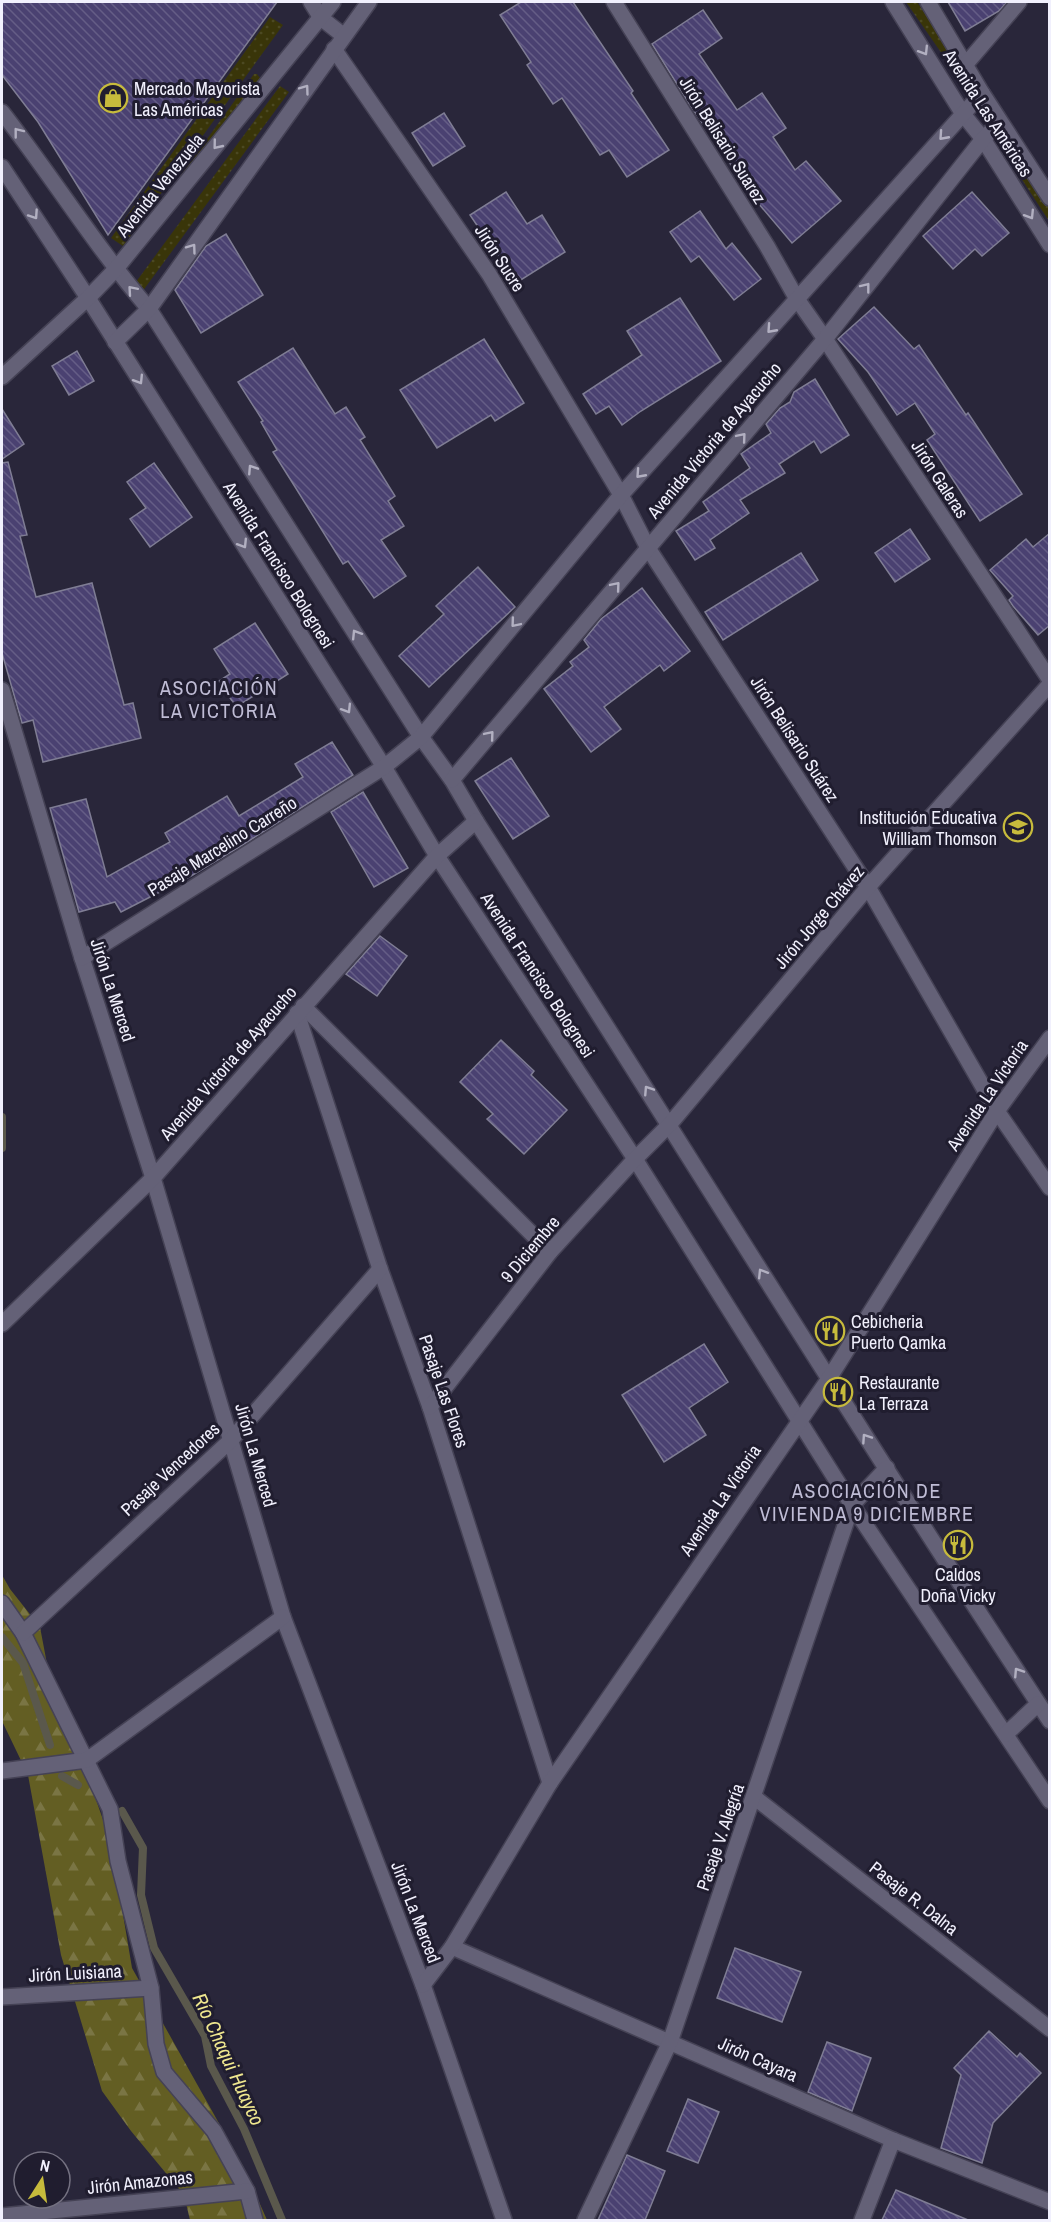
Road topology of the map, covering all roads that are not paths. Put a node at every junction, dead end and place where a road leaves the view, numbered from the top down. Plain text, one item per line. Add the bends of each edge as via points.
1 (311, 2) edge
2 (333, 2) edge
3 (369, 2) edge
4 (614, 2) edge
5 (894, 2) edge
6 (928, 2) edge
7 (1019, 2) edge
8 (321, 18) junction
9 (344, 36) junction
10 (334, 49) junction
11 (966, 64) junction
12 (982, 93) junction
13 (2, 112) edge
14 (963, 114) junction
15 (1000, 122) junction
16 (983, 139) junction
17 (2, 167) edge
18 (1050, 198) edge
19 (1050, 245) edge
20 (115, 270) junction
21 (88, 298) junction
22 (797, 299) junction
23 (148, 309) junction
24 (825, 339) junction
25 (115, 342) junction
26 (2, 377) edge
27 (621, 495) junction
28 (648, 548) junction
29 (1050, 682) edge
30 (2, 690) edge
31 (421, 737) junction
32 (384, 767) junction
33 (452, 780) junction
34 (476, 821) junction
35 (437, 856) junction
36 (868, 887) junction
37 (82, 958) junction
38 (300, 1009) junction
39 (1050, 1038) edge
40 (998, 1111) junction
41 (670, 1124) junction
42 (635, 1159) junction
43 (153, 1178) junction
44 (1050, 1188) edge
45 (550, 1252) junction
46 (380, 1269) junction
47 (2, 1324) edge
48 (828, 1380) junction
49 (430, 1407) junction
50 (799, 1421) junction
51 (231, 1440) junction
52 (887, 1468) junction
53 (852, 1505) junction
54 (2, 1603) edge
55 (283, 1617) junction
56 (23, 1633) junction
57 (1038, 1704) junction
58 (1050, 1721) edge
59 (1006, 1734) junction
60 (87, 1760) junction
61 (2, 1771) edge
62 (550, 1783) junction
63 (754, 1797) junction
64 (1050, 1801) edge
65 (452, 1947) junction
66 (423, 1985) junction
67 (151, 1988) junction
68 (2, 1996) edge
69 (1050, 2029) edge
70 (670, 2042) junction
71 (893, 2140) junction
72 (247, 2191) junction
73 (1049, 2200) edge
74 (2, 2216) edge
75 (255, 2220) edge
76 (504, 2220) edge
77 (585, 2220) edge
78 (862, 2220) edge

1 - 8 street
2 - 8 street, Avenida Venezuela
3 - 9 street
4 - 22 street, Jirón Belisario Suarez
5 -> 14 street, Avenida Las Américas
6 - 11 street, Avenida Las Américas
7 - 11 street
8 - 9 street
8 -> 20 street, Avenida Venezuela
9 - 10 street
23 -> 10 street
10 - 27 street, Jirón Sucre via 489,274
11 - 12 street, Avenida Las Américas
12 - 14 street, Avenida Victoria de Ayacucho
12 - 15 street, Avenida Las Américas
20 -> 13 street, Avenida Francisco Bolognesi
14 - 16 street, Avenida Las Américas
14 -> 22 street, Avenida Victoria de Ayacucho
15 - 16 street, Avenida Victoria de Ayacucho
15 - 18 street, Avenida Las Américas
16 -> 19 street, Avenida Las Américas
24 -> 16 street, Avenida Victoria de Ayacucho
17 -> 21 street, Avenida Francisco Bolognesi
20 - 21 street, Avenida Venezuela
23 -> 20 street, Avenida Francisco Bolognesi
21 - 25 street, Avenida Francisco Bolognesi
21 - 26 street, Avenida Venezuela
22 - 24 street, Jirón Galeras
22 -> 27 street, Avenida Victoria de Ayacucho
23 - 25 street
31 -> 23 street, Avenida Francisco Bolognesi
28 -> 24 street, Avenida Victoria de Ayacucho
24 - 29 street, Jirón Galeras
25 -> 32 street, Avenida Francisco Bolognesi
27 - 28 street, Jirón Belisario Suárez
27 -> 31 street, Avenida Victoria de Ayacucho
33 -> 28 street, Avenida Victoria de Ayacucho
28 - 36 street, Jirón Belisario Suárez
29 - 36 street, Jirón Jorge Chávez
30 - 37 street, Jirón La Merced
31 - 32 street, Avenida Victoria de Ayacucho
31 - 33 street, Avenida Francisco Bolognesi
32 - 35 street, Avenida Francisco Bolognesi
32 - 37 street, Pasaje Marcelino Carreño
33 - 34 street, Avenida Francisco Bolognesi
34 - 35 street, Avenida Victoria de Ayacucho
41 -> 34 street, Avenida Francisco Bolognesi
35 - 38 street, Avenida Victoria de Ayacucho
35 - 42 street, Avenida Francisco Bolognesi
36 - 40 street, Jirón Belisario Suárez
36 - 41 street, Jirón Jorge Chávez
37 - 43 street, Jirón La Merced
38 - 43 street, Avenida Victoria de Ayacucho
38 - 45 street
38 - 46 street, Pasaje Las Flores
39 - 40 street, Avenida La Victoria
40 - 44 street, Jirón Belisario Suárez
40 - 48 street, Avenida La Victoria
41 - 42 street, 9 Diciembre
48 -> 41 street, Avenida Francisco Bolognesi
42 - 45 street, 9 Diciembre
42 - 50 street, Avenida Francisco Bolognesi
43 - 47 street, Avenida Victoria de Ayacucho
43 - 51 street, Jirón La Merced
45 - 49 street, 9 Diciembre
46 - 49 street, Pasaje Las Flores
46 - 51 street, Pasaje Vencedores
48 - 50 street, Avenida La Victoria
52 -> 48 street, Avenida Francisco Bolognesi
49 - 62 street, Pasaje Las Flores
50 - 53 street, Avenida Francisco Bolognesi
50 - 62 street, Avenida La Victoria
51 - 55 street, Jirón La Merced
51 - 56 street, Pasaje Vencedores
52 - 53 street, Pasaje V. Alegría
57 -> 52 street, Avenida Francisco Bolognesi
53 - 59 street, Avenida Francisco Bolognesi
53 - 63 street, Pasaje V. Alegría
54 - 56 street
55 - 60 street
55 - 66 street, Jirón La Merced
56 - 60 street
57 - 58 street, Avenida Francisco Bolognesi
57 - 59 street
59 - 64 street, Avenida Francisco Bolognesi
60 - 61 street
60 - 67 street via 110,1809 118,1861
62 - 65 street, Avenida La Victoria
63 - 69 street, Pasaje R. Dalna
63 - 70 street, Pasaje V. Alegría
65 - 66 street, Avenida La Victoria
65 - 70 street, Jirón Cayara
66 - 76 street, Jirón La Merced
67 - 68 street, Jirón Luisiana
67 - 72 street via 156,2044 164,2072 214,2131
70 - 71 street, Jirón Cayara
70 - 77 street, Pasaje V. Alegría
71 - 73 street, Jirón Cayara
71 - 78 street
72 - 74 street, Jirón Amazonas
72 - 75 street

